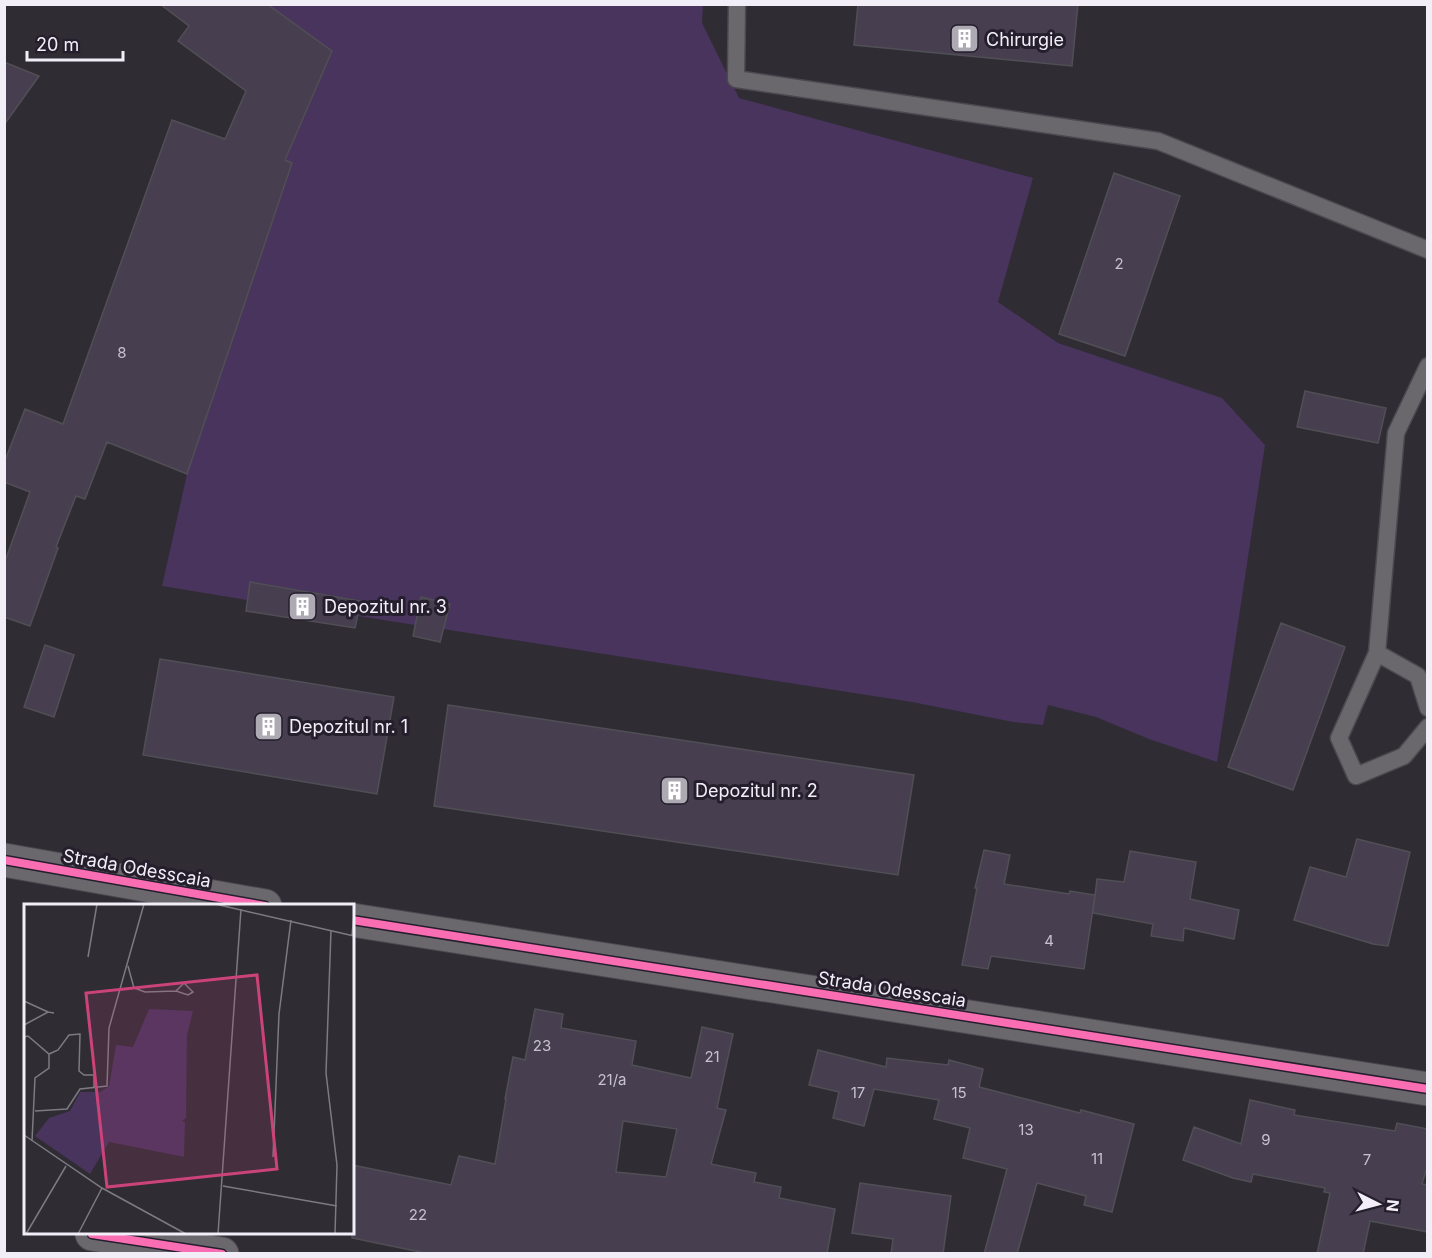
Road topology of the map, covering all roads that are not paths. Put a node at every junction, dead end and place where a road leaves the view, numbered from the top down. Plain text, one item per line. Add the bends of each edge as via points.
1 (737, 4) edge
2 (1428, 250) edge
3 (1428, 366) edge
4 (1377, 653) junction
5 (1428, 708) edge
6 (1428, 727) edge
7 (4, 860) edge
8 (254, 904) edge
9 (354, 920) edge
10 (1428, 1089) edge
11 (92, 1234) dead end
12 (222, 1254) edge

1 - 2 lane via 736,79 1158,141
3 - 4 lane via 1396,433
4 - 5 lane via 1418,676
4 - 6 lane via 1339,738 1356,776 1404,756
7 - 8 street, Strada Odesscaia
9 - 10 street, Strada Odesscaia
11 - 12 street

